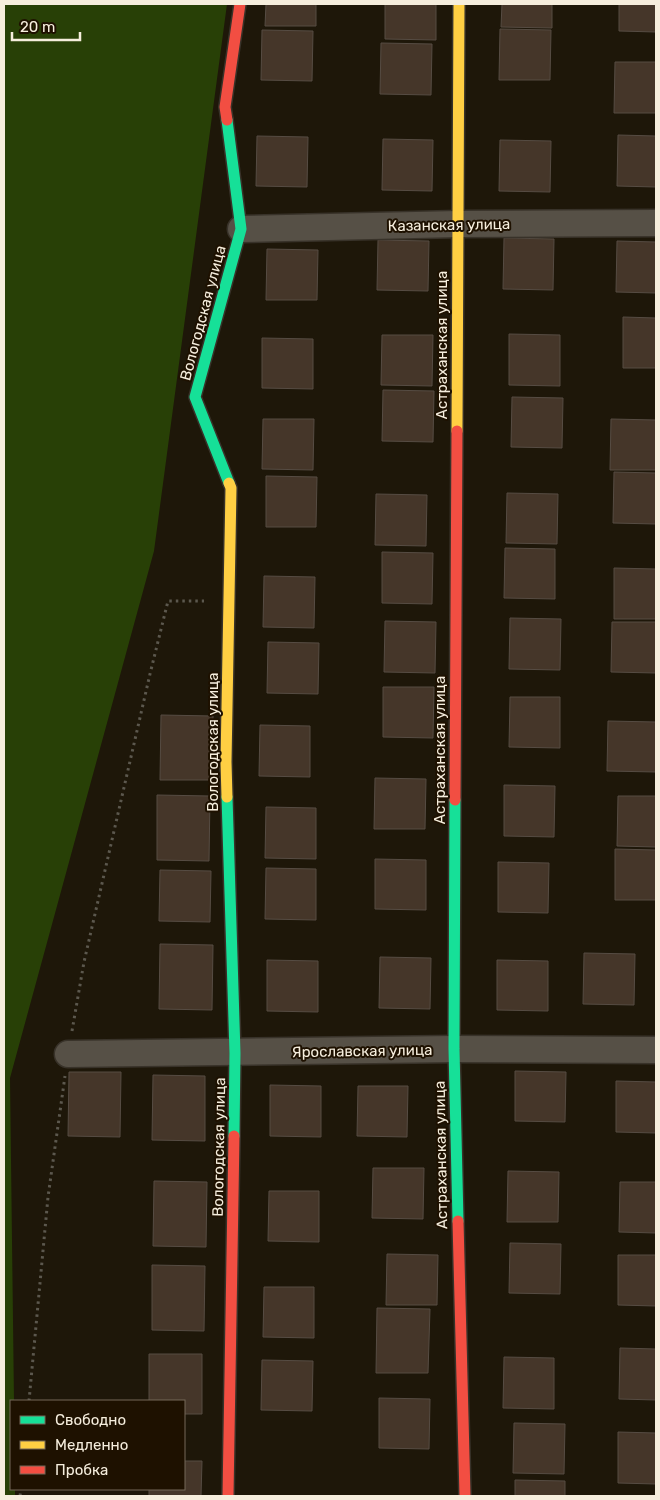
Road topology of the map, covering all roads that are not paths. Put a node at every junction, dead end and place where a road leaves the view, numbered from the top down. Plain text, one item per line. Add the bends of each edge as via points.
1 (240, 4) edge
2 (459, 4) edge
3 (656, 223) edge
4 (458, 224) junction
5 (241, 229) junction
6 (454, 1049) junction
7 (656, 1050) edge
8 (235, 1053) junction
9 (68, 1054) road end
10 (228, 1496) edge
11 (465, 1496) edge

1 - 5 street, Вологодская улица via 225,107
2 - 4 street, Астраханская улица
3 - 4 street, Казанская улица
4 - 5 street, Казанская улица
4 - 6 street, Астраханская улица
5 - 8 street, Вологодская улица via 195,397 231,488 226,762
6 - 7 street, Ярославская улица
6 - 8 street, Ярославская улица
6 - 11 street, Астраханская улица
8 - 9 street, Ярославская улица
8 - 10 street, Вологодская улица

